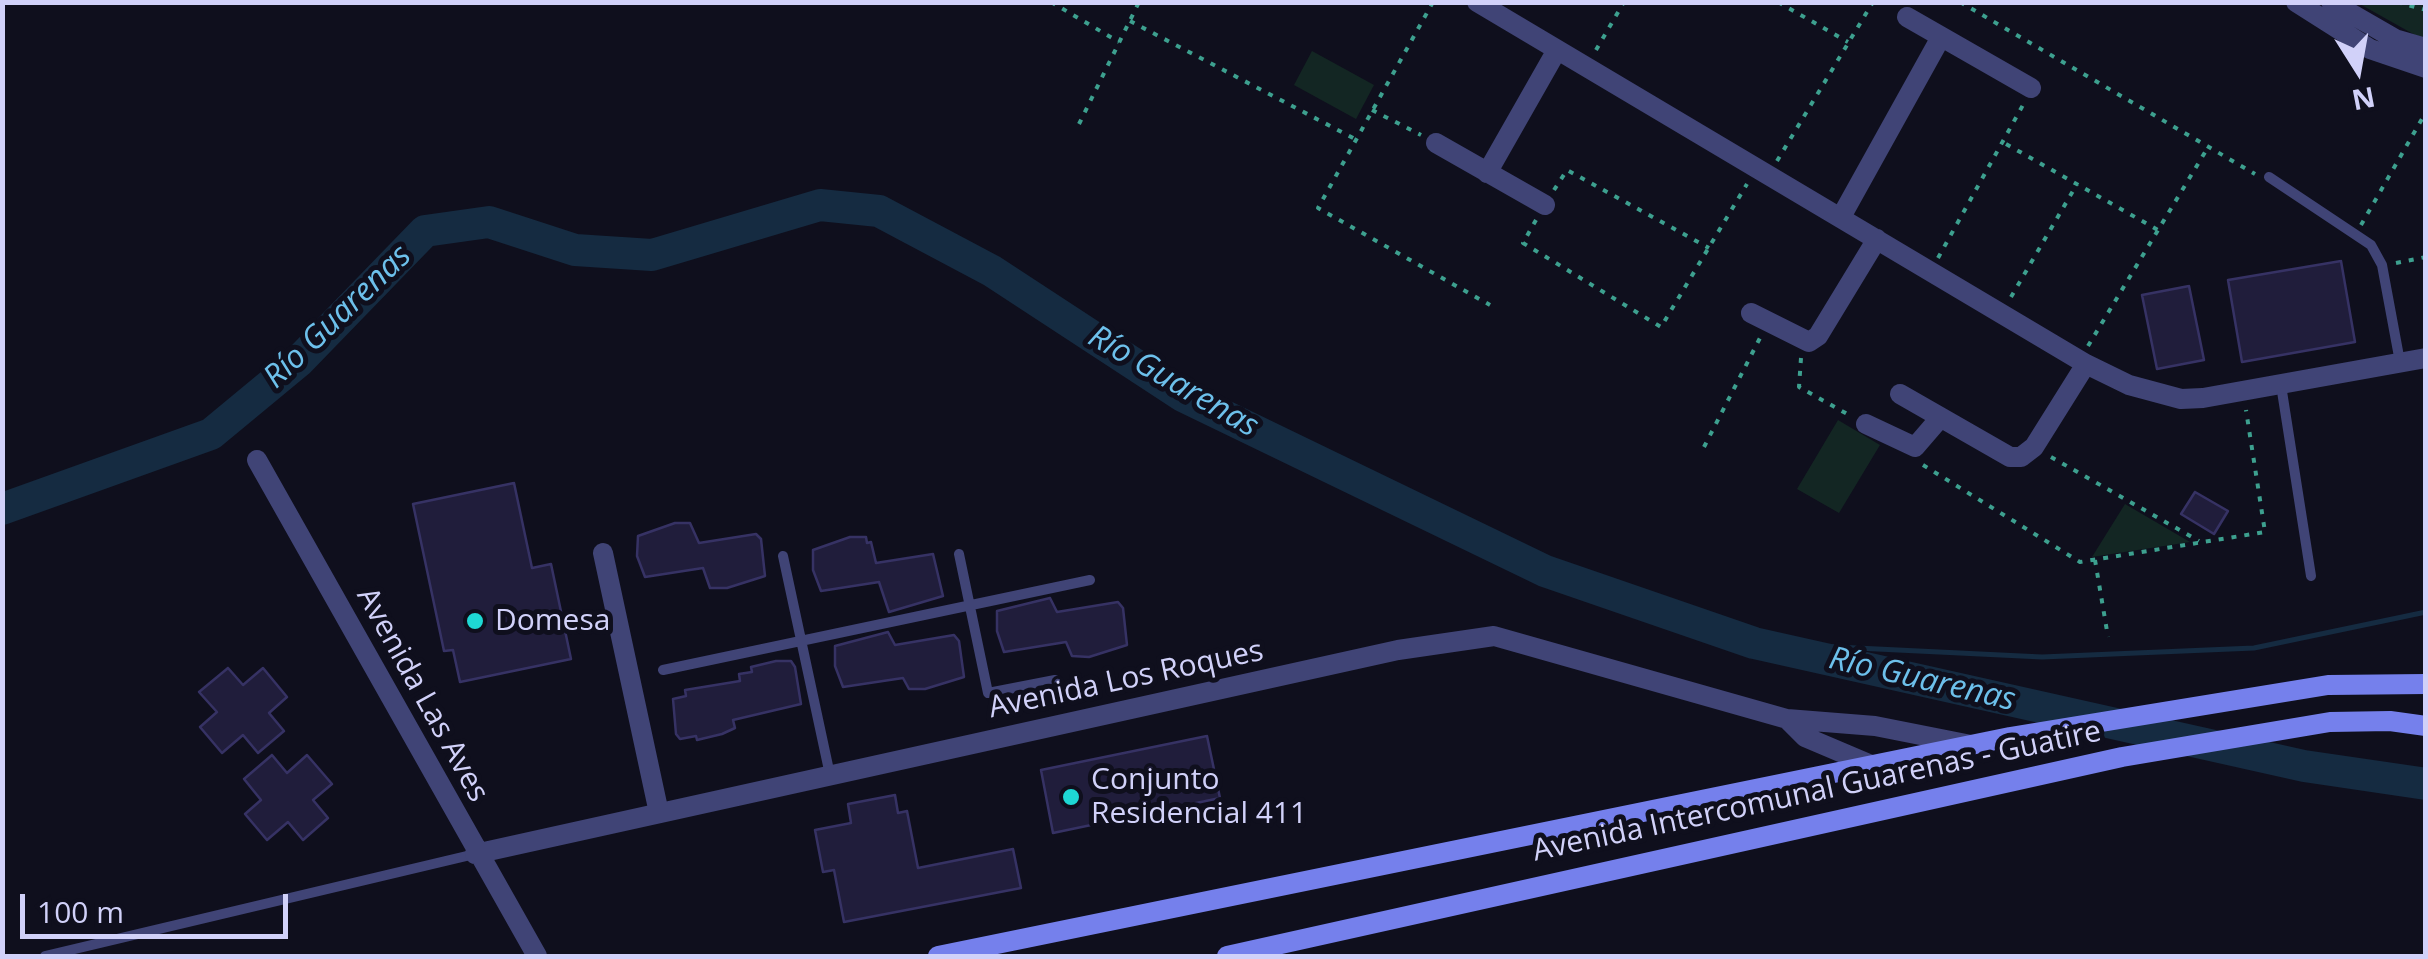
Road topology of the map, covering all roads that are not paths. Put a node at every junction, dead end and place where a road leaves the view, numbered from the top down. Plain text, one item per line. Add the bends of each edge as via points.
1 (2296, 2) edge
2 (2331, 2) edge
3 (1491, 6) edge
4 (1907, 16) dead end
5 (1941, 36) junction
6 (2426, 48) edge
7 (1557, 50) junction
8 (2426, 68) edge
9 (2031, 88) road end
10 (1436, 143) road end
11 (1487, 172) junction
12 (2269, 177) road end
13 (1545, 205) road end
14 (1841, 217) junction
15 (1877, 239) junction
16 (1760, 318) road end
17 (2426, 358) edge
18 (2082, 362) junction
19 (2400, 362) junction
20 (2281, 385) junction
21 (1900, 394) dead end
22 (1940, 418) junction
23 (1866, 424) road end
24 (257, 460) dead end
25 (603, 553) dead end
26 (959, 554) dead end
27 (783, 556) dead end
28 (2311, 576) dead end
29 (1090, 580) dead end
30 (969, 606) junction
31 (801, 641) junction
32 (663, 670) dead end
33 (1055, 680) dead end
34 (2426, 684) edge
35 (1787, 719) junction
36 (2426, 726) edge
37 (1973, 745) junction
38 (1871, 765) junction
39 (831, 776) junction
40 (659, 814) junction
41 (476, 854) junction
42 (45, 956) edge
43 (537, 956) edge
44 (938, 956) edge
45 (1227, 956) edge

1 - 8 street via 2370,49
2 - 6 street via 2395,39
3 - 7 street
4 - 5 street
5 - 9 street
5 - 14 street
7 - 11 street
7 - 14 street
10 - 11 street
11 - 13 street
12 - 19 lane via 2371,245 2382,265
14 - 15 street
15 - 16 street via 1818,336 1802,342
15 - 18 street
17 - 19 street
18 - 20 street via 2180,399
18 - 22 street via 2034,447 2021,457
19 - 20 street
20 - 28 lane
21 - 22 street
22 - 23 street via 1915,446
24 - 41 street, Avenida Las Aves
25 - 40 street
26 - 30 lane
27 - 31 lane
29 - 30 lane
30 - 31 lane
30 - 33 lane via 988,694
31 - 32 lane
31 - 39 lane
34 - 37 main road, Avenida Intercomunal Guarenas - Guatire via 2328,685
35 - 37 street, Avenida Los Roques via 1875,726
35 - 38 street, Avenida Los Roques via 1805,736
35 - 39 street, Avenida Los Roques via 1494,636 1398,650
36 - 45 main road, Avenida Intercomunal Guarenas - Guatire via 2330,722 2122,757
37 - 38 main road, Avenida Intercomunal Guarenas - Guatire
38 - 44 main road, Avenida Intercomunal Guarenas - Guatire
39 - 40 street, Avenida Los Roques
40 - 41 street, Avenida Los Roques
41 - 42 lane
41 - 43 street, Avenida Las Aves

